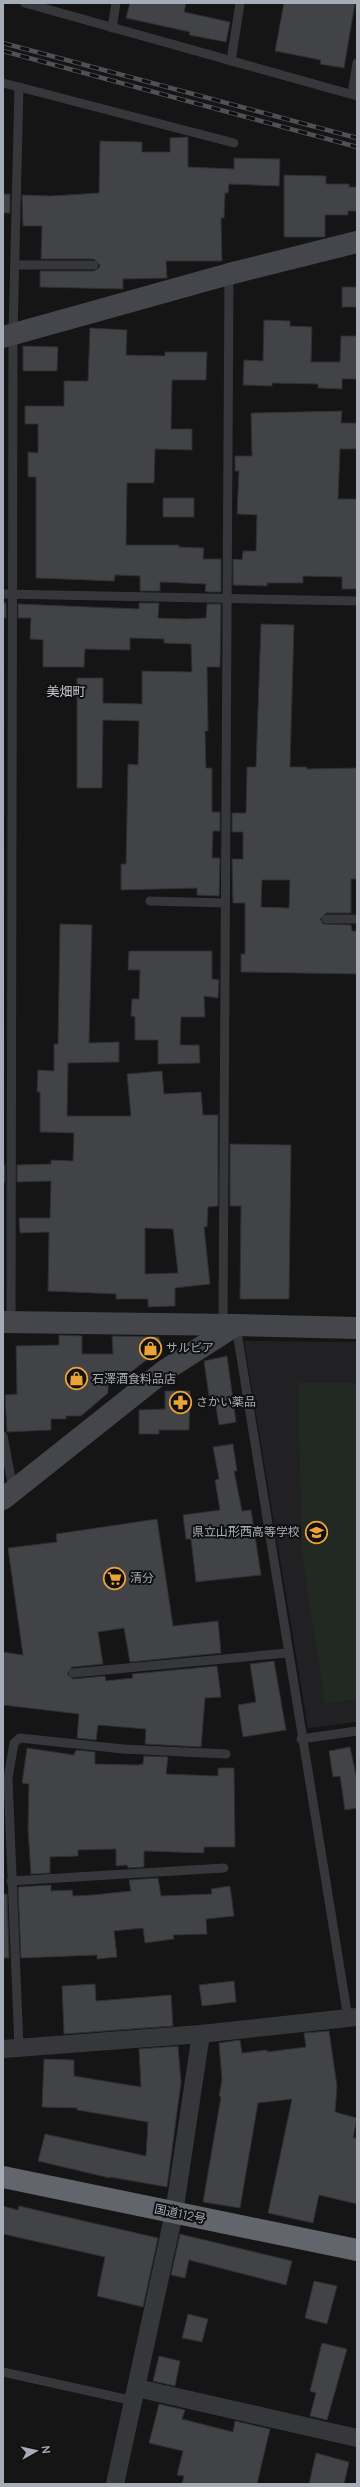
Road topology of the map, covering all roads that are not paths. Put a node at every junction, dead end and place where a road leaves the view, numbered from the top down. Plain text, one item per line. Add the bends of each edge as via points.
1 (25, 3) edge
2 (116, 3) edge
3 (240, 3) edge
4 (112, 28) junction
5 (231, 61) junction
6 (357, 63) edge
7 (3, 83) edge
8 (19, 87) junction
9 (354, 95) edge
10 (234, 143) dead end
11 (357, 242) edge
12 (15, 264) junction
13 (94, 265) dead end
14 (229, 274) junction
15 (8, 335) edge
16 (3, 594) edge
17 (14, 594) junction
18 (227, 598) junction
19 (357, 601) edge
20 (150, 900) dead end
21 (225, 903) junction
22 (326, 919) dead end
23 (357, 919) edge
24 (7, 1322) edge
25 (229, 1325) junction
26 (357, 1328) edge
27 (3, 1436) edge
28 (8, 1495) edge
29 (287, 1653) junction
30 (73, 1673) dead end
31 (357, 1731) edge
32 (301, 1739) junction
33 (226, 1754) dead end
34 (224, 1868) dead end
35 (11, 1881) junction
36 (352, 2018) edge
37 (201, 2034) junction
38 (11, 2048) edge
39 (3, 2177) edge
40 (174, 2213) junction
41 (357, 2250) edge
42 (3, 2372) edge
43 (136, 2395) junction
44 (357, 2438) edge
45 (115, 2484) edge

1 - 4 lane
2 - 4 lane
3 - 5 lane
4 - 5 lane
5 - 9 lane
6 - 9 lane
7 - 8 lane
8 - 10 lane
8 - 12 lane
11 - 14 street
12 - 13 lane
12 - 15 lane
14 - 15 street
14 - 18 lane
15 - 17 lane
16 - 17 lane
17 - 18 lane
17 - 24 lane
18 - 19 lane
18 - 21 lane
20 - 21 lane
21 - 25 lane
22 - 23 lane
24 - 25 street
25 - 26 street
25 - 28 street via 164,1371
25 - 29 lane
27 - 28 lane
29 - 30 lane
29 - 32 lane
31 - 32 lane
32 - 36 lane
33 - 35 lane via 123,1749 20,1738 14,1743 8,1778
34 - 35 lane
35 - 38 lane
36 - 37 street
37 - 38 street
37 - 40 street
39 - 40 highway, 国道112号
40 - 41 highway, 国道112号
40 - 43 street
42 - 43 lane
43 - 44 street
43 - 45 street

